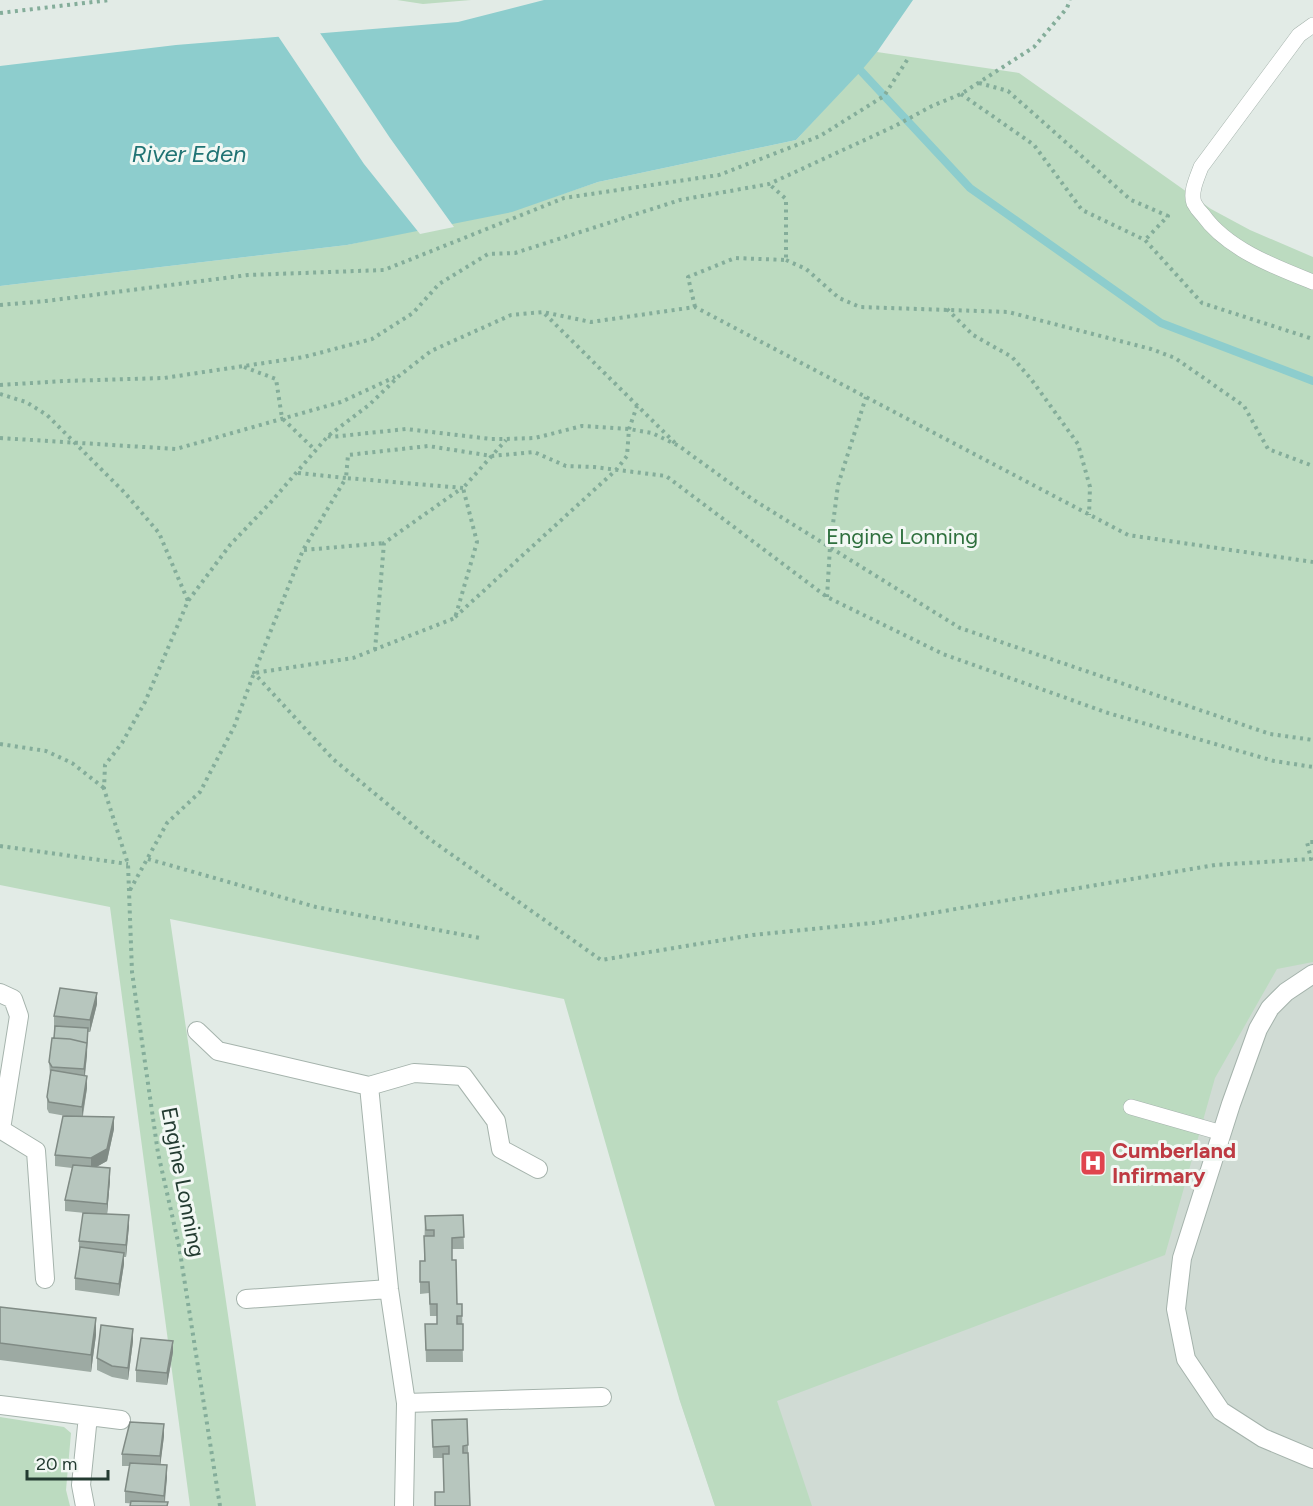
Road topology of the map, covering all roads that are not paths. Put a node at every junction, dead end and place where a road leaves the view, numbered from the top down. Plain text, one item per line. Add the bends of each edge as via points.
1 (1313, 25) edge
2 (1313, 282) edge
3 (1313, 974) edge
4 (0, 993) edge
5 (197, 1031) dead end
6 (369, 1086) junction
7 (1131, 1107) dead end
8 (0, 1129) edge
9 (1222, 1133) junction
10 (538, 1169) dead end
11 (45, 1279) dead end
12 (388, 1289) junction
13 (246, 1299) dead end
14 (602, 1396) dead end
15 (406, 1403) junction
16 (0, 1405) edge
17 (88, 1416) junction
18 (121, 1420) dead end
19 (1313, 1459) edge
20 (85, 1506) edge
21 (404, 1506) edge

1 - 2 lane via 1299,35 1278,63 1201,167 1194,185 1194,203 1210,225 1240,248
3 - 9 street via 1270,1008 1258,1029
4 - 8 street via 13,999 19,1016
5 - 6 street via 218,1051
6 - 10 street via 414,1073 463,1076 496,1120 501,1149
6 - 12 street
7 - 9 lane
8 - 11 street via 36,1151
9 - 19 street via 1182,1258 1176,1309 1186,1359 1221,1411 1263,1438
12 - 13 street
12 - 15 street
14 - 15 street
15 - 21 street
16 - 17 street
17 - 18 street
17 - 20 street via 81,1485

